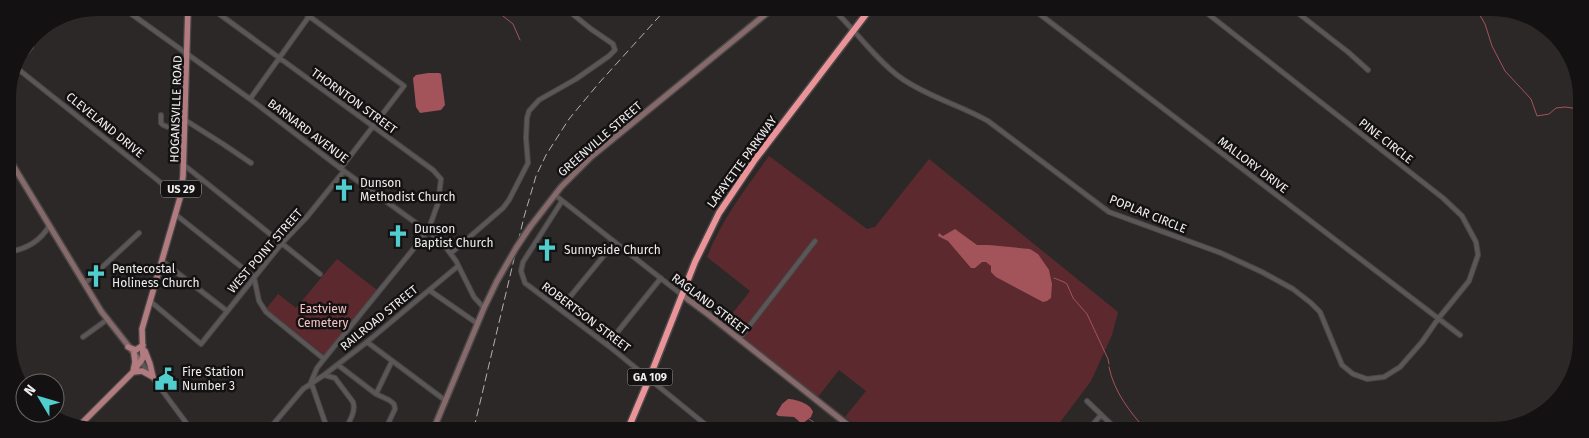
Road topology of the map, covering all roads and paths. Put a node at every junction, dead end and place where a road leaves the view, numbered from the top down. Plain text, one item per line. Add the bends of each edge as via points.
1 (134, 16) edge
2 (188, 16) edge
3 (222, 16) edge
4 (310, 16) joint
5 (575, 16) edge
6 (763, 16) edge
7 (840, 16) edge
8 (865, 16) edge
9 (1041, 16) edge
10 (1211, 16) edge
11 (1301, 16) edge
12 (854, 30) junction
13 (187, 54) junction
14 (279, 58) junction
15 (1368, 70) dead end
16 (21, 71) edge
17 (250, 99) junction
18 (161, 116) dead end
19 (185, 120) junction
20 (374, 127) junction
21 (185, 134) junction
22 (251, 164) dead end
23 (184, 165) junction
24 (16, 170) edge
25 (343, 170) junction
26 (555, 195) junction
27 (180, 198) junction
28 (562, 201) junction
29 (175, 214) junction
30 (49, 226) junction
31 (428, 231) junction
32 (140, 233) dead end
33 (815, 241) dead end
34 (615, 242) junction
35 (282, 243) junction
36 (16, 250) edge
37 (451, 253) junction
38 (162, 261) junction
39 (458, 266) junction
40 (320, 274) dead end
41 (254, 277) junction
42 (661, 278) junction
43 (84, 284) junction
44 (429, 290) junction
45 (682, 295) junction
46 (150, 301) junction
47 (484, 308) junction
48 (560, 309) junction
49 (227, 311) junction
50 (108, 319) junction
51 (1438, 319) junction
52 (478, 324) junction
53 (1460, 335) dead end
54 (83, 337) dead end
55 (740, 338) junction
56 (367, 342) junction
57 (143, 344) junction
58 (607, 345) junction
59 (128, 347) junction
60 (134, 354) junction
61 (324, 359) junction
62 (392, 360) junction
63 (142, 362) junction
64 (336, 366) junction
65 (133, 372) junction
66 (324, 376) junction
67 (153, 377) junction
68 (336, 378) junction
69 (649, 378) junction
70 (312, 382) junction
71 (376, 394) junction
72 (446, 401) junction
73 (1087, 401) dead end
74 (1102, 415) junction
75 (85, 420) edge
76 (186, 422) edge
77 (275, 422) edge
78 (325, 422) edge
79 (349, 422) edge
80 (389, 422) edge
81 (437, 422) edge
82 (631, 422) edge
83 (702, 422) edge
84 (845, 422) edge
85 (1095, 422) edge
86 (1109, 422) edge

1 - 13 street, BARNARD AVENUE
2 - 13 main road, HOGANSVILLE ROAD / US 29
3 - 14 street, THORNTON STREET
4 - 14 street
4 - 20 street, WEST POINT STREET via 404,86
5 - 37 street via 614,44 615,50 576,79 538,100 529,111 528,163 509,200
6 - 26 street, GREENVILLE STREET via 597,152
7 - 12 street, POPLAR CIRCLE
8 - 12 highway, LAFAYETTE PARKWAY / GA 109
9 - 51 street, MALLORY DRIVE
10 - 51 street, PINE CIRCLE via 1462,216 1476,242 1478,255 1469,281
11 - 15 street
12 - 45 highway, LAFAYETTE PARKWAY / GA 109 via 754,160 726,202 701,247
12 - 51 street, POPLAR CIRCLE via 901,78 988,121 1109,212 1221,253 1293,289 1320,312 1340,361 1357,376 1371,379 1392,373 1422,342
13 - 17 street, BARNARD AVENUE
13 - 19 main road, HOGANSVILLE ROAD / US 29
14 - 17 street
14 - 20 street, THORNTON STREET
16 - 27 street, CLEVELAND DRIVE
17 - 25 street, BARNARD AVENUE
18 - 21 street via 163,125
19 - 21 main road, HOGANSVILLE ROAD / US 29
19 - 22 street
20 - 25 street, WEST POINT STREET
20 - 31 street, THORNTON STREET via 441,179 438,203
21 - 23 main road, HOGANSVILLE ROAD / US 29
23 - 27 main road, HOGANSVILLE ROAD / US 29
23 - 35 street
24 - 30 street
25 - 31 street, BARNARD AVENUE
25 - 35 street, WEST POINT STREET
26 - 28 street, RAGLAND STREET
26 - 47 street, GREENVILLE STREET, bridge via 513,252
27 - 29 main road, HOGANSVILLE ROAD / US 29
28 - 34 street, RAGLAND STREET
28 - 48 street, ROBERTSON STREET via 523,262 521,271 525,283
29 - 38 main road, HOGANSVILLE ROAD / US 29
29 - 41 street
30 - 36 street via 36,242
30 - 43 street
31 - 37 street, BARNARD AVENUE
31 - 61 street
32 - 43 street
33 - 55 street
34 - 42 street, RAGLAND STREET
34 - 48 street
35 - 40 street
35 - 41 street, WEST POINT STREET
37 - 39 street, BARNARD AVENUE
38 - 46 main road, HOGANSVILLE ROAD / US 29
38 - 49 street
39 - 44 street, RAILROAD STREET
39 - 47 street, BARNARD AVENUE via 474,297
41 - 49 street, WEST POINT STREET
41 - 61 street via 259,301 266,312
42 - 45 street, RAGLAND STREET
42 - 58 street
43 - 50 street
44 - 52 street
44 - 56 street, RAILROAD STREET
45 - 55 street, RAGLAND STREET
45 - 69 highway, LAFAYETTE PARKWAY / GA 109
46 - 49 street, WEST POINT STREET via 201,344
46 - 57 main road, HOGANSVILLE ROAD / US 29 via 142,329
47 - 52 street, GREENVILLE STREET
48 - 58 street, ROBERTSON STREET
50 - 54 street
50 - 59 street
51 - 53 street, MALLORY DRIVE
52 - 72 street, GREENVILLE STREET
55 - 84 street, RAGLAND STREET
56 - 62 street
56 - 64 street, RAILROAD STREET
57 - 59 main road via 136,350
57 - 63 main road, HOGANSVILLE ROAD / US 29
57 - 67 main road
58 - 69 street, ROBERTSON STREET
59 - 60 street
60 - 63 street
60 - 65 main road
61 - 70 street
62 - 71 street
62 - 72 street
63 - 65 main road
63 - 67 street
64 - 66 street, RAILROAD STREET
64 - 68 street
64 - 71 street
65 - 67 main road via 142,371
65 - 75 main road
66 - 68 street
66 - 70 street, RAILROAD STREET
67 - 76 street
68 - 79 street via 353,402
69 - 82 highway, LAFAYETTE PARKWAY / GA 109
69 - 83 street, ROBERTSON STREET
70 - 77 street
70 - 78 street
71 - 80 street via 394,404
72 - 81 street, GREENVILLE STREET
73 - 74 street
74 - 85 street
74 - 86 street

